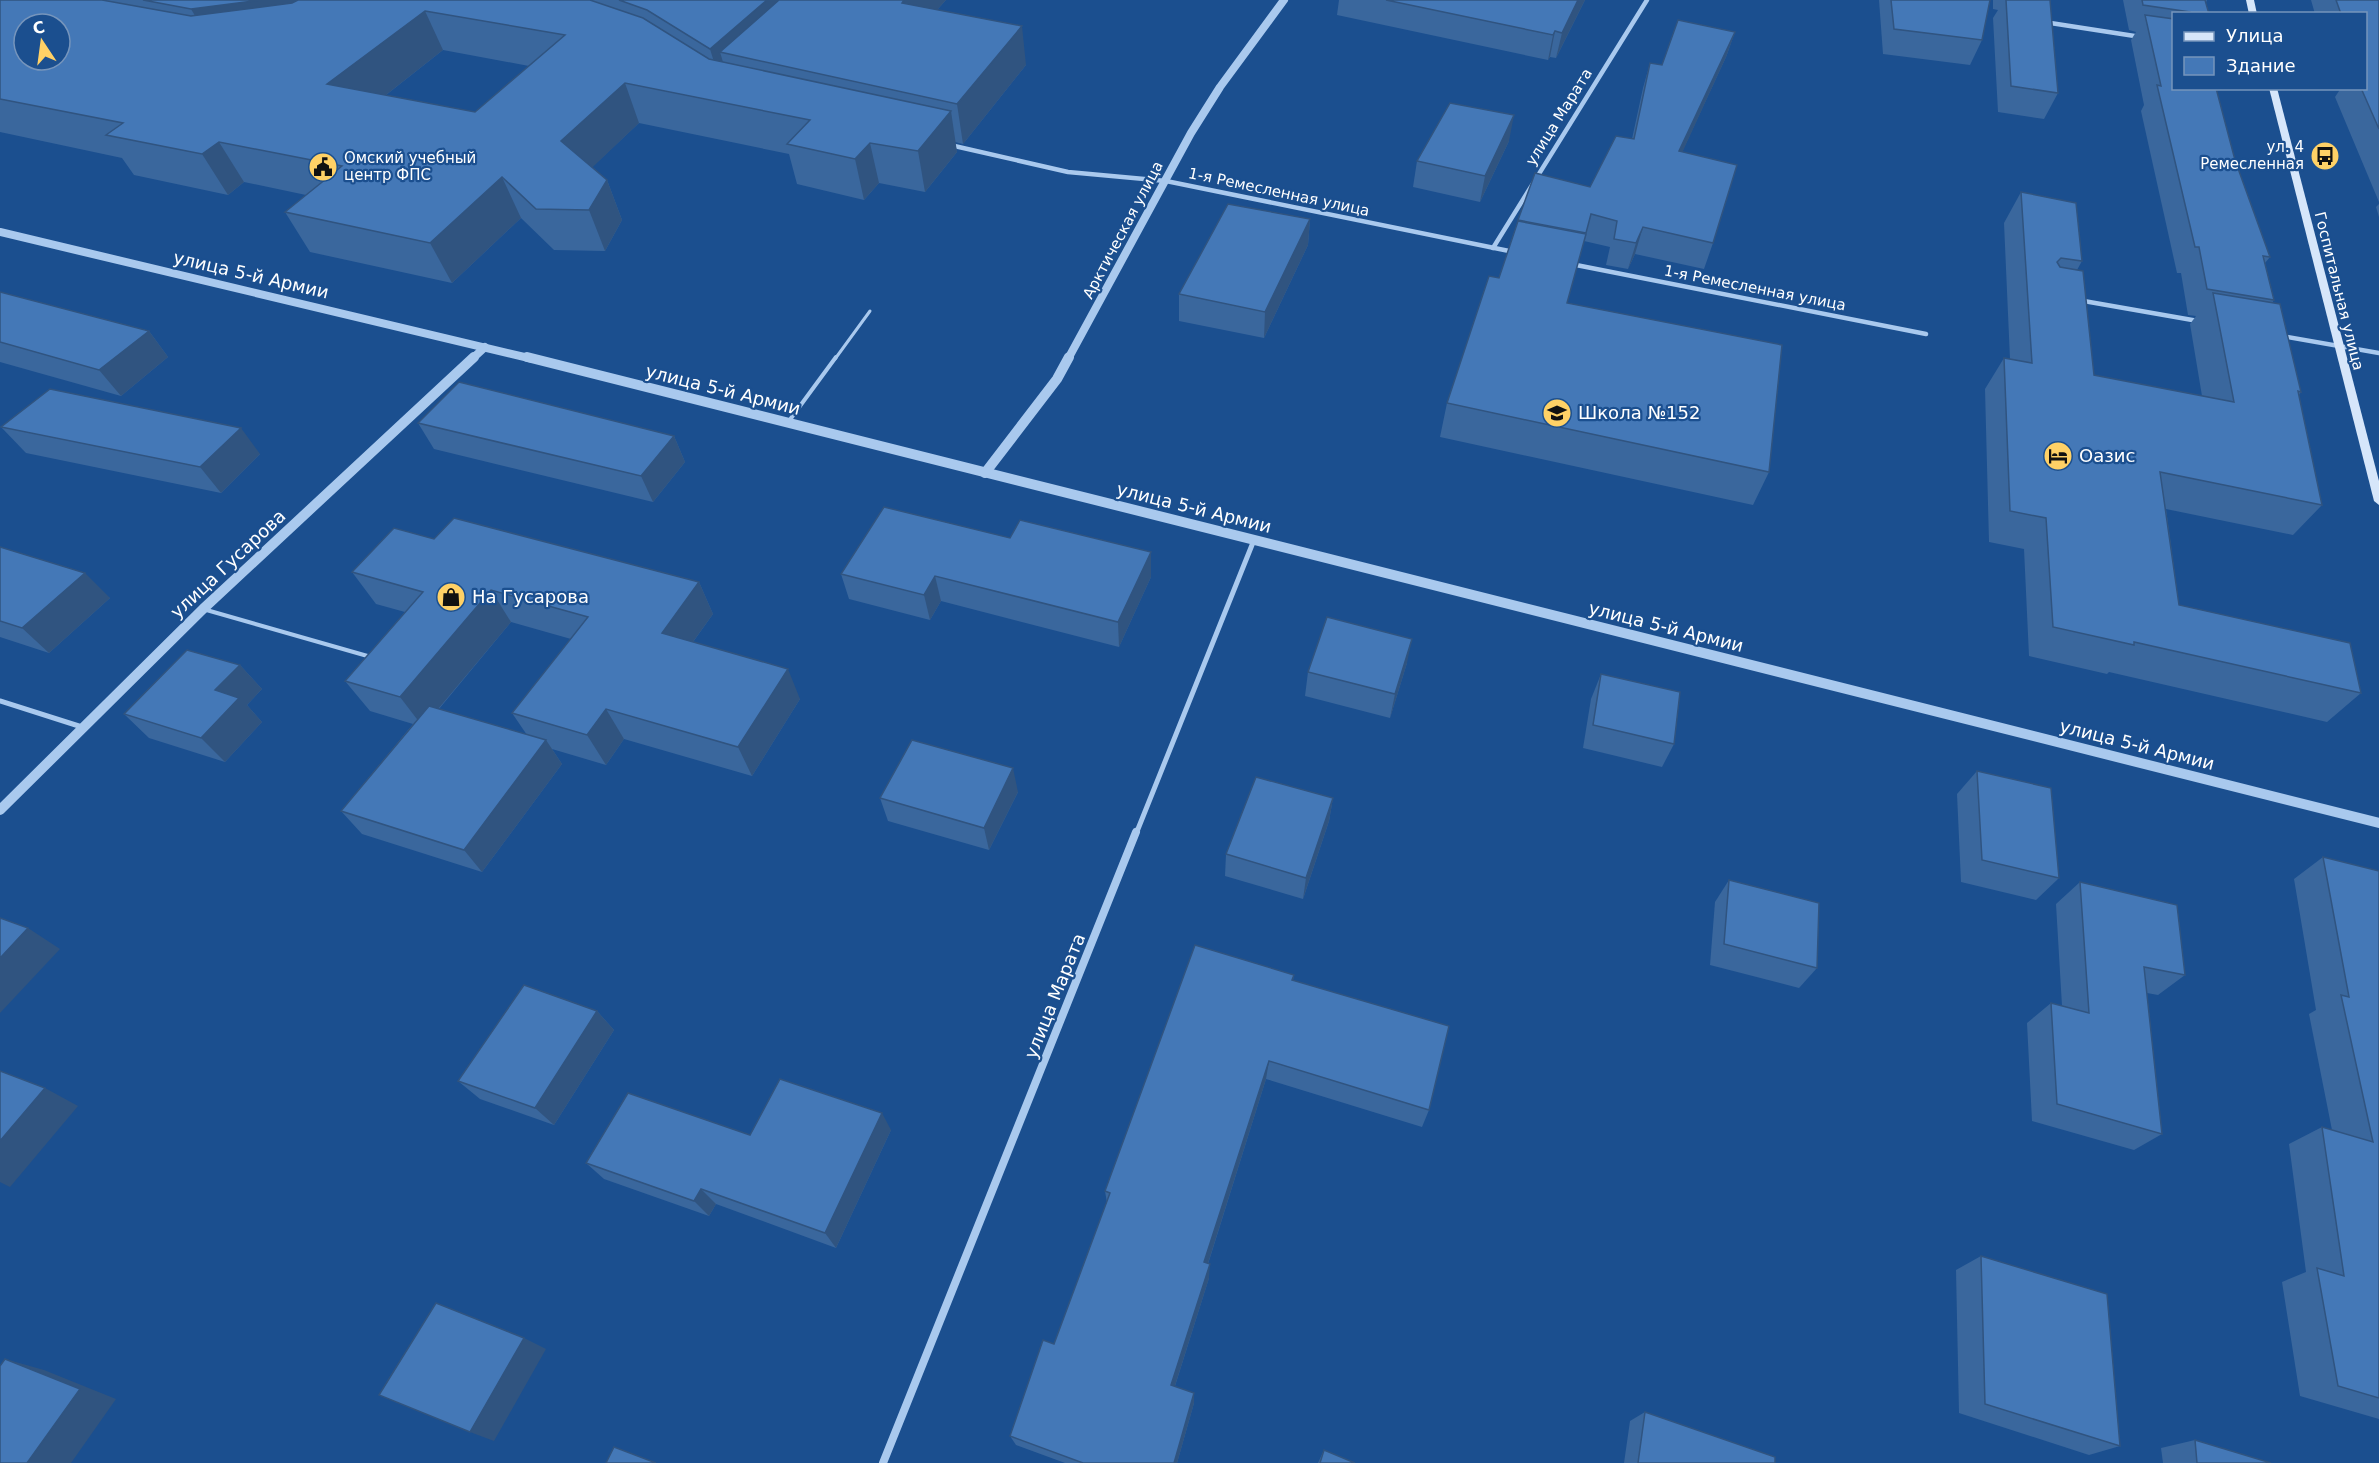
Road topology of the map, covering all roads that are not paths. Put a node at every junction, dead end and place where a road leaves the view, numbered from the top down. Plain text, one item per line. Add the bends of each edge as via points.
1 (1284, 0) edge
2 (1647, 0) edge
3 (2033, 20) edge
4 (2150, 38) edge
5 (2273, 90) edge
6 (941, 144) edge
7 (1166, 181) junction
8 (0, 232) edge
9 (1493, 248) junction
10 (1517, 253) edge
11 (1563, 262) edge
12 (2066, 298) edge
13 (870, 311) dead end
14 (2207, 323) dead end
15 (1926, 334) dead end
16 (2278, 335) edge
17 (2337, 346) junction
18 (484, 347) junction
19 (2379, 353) edge
20 (787, 423) junction
21 (986, 473) junction
22 (2379, 501) edge
23 (1254, 540) junction
24 (203, 609) junction
25 (372, 657) edge
26 (0, 701) edge
27 (82, 727) junction
28 (0, 810) edge
29 (2379, 823) edge
30 (883, 1463) edge

1 - 7 street, Арктическая улица via 1234,67 1178,155
2 - 9 street, улица Марата
3 - 4 street
5 - 17 main road, Госпитальная улица
6 - 7 street, 1-я Ремесленная улица via 1068,172
7 - 9 street, 1-я Ремесленная улица
7 - 21 street, Арктическая улица via 1058,379
8 - 18 street, улица 5-й Армии
9 - 10 street, 1-я Ремесленная улица
11 - 15 street, 1-я Ремесленная улица
12 - 14 street
13 - 20 lane
16 - 17 street
17 - 19 street
17 - 22 main road, Госпитальная улица
18 - 20 street, улица 5-й Армии
18 - 24 street, улица Гусарова
20 - 21 street, улица 5-й Армии
21 - 23 street, улица 5-й Армии
23 - 29 street, улица 5-й Армии
23 - 30 street, улица Марата
24 - 25 lane
24 - 27 street, улица Гусарова
26 - 27 street
27 - 28 street, улица Гусарова

